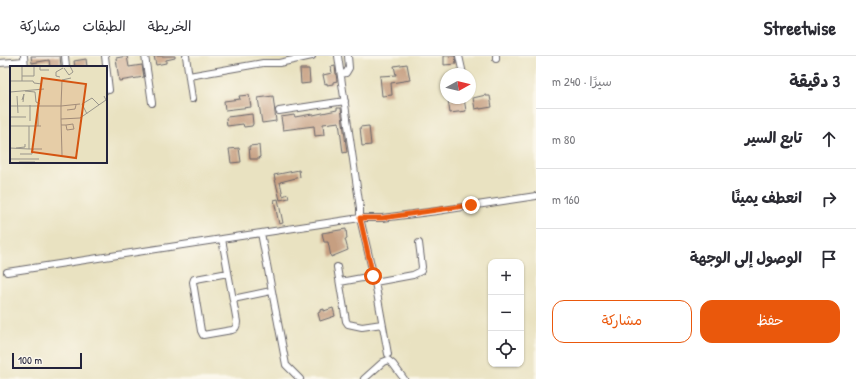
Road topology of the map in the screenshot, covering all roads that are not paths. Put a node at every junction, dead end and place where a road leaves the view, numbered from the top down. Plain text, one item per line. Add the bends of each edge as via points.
1 (65, 56) edge
2 (105, 56) edge
3 (145, 56) edge
4 (186, 56) edge
5 (312, 56) edge
6 (338, 56) edge
7 (348, 56) edge
8 (459, 56) edge
9 (24, 61) edge
10 (0, 63) edge
11 (66, 66) edge
12 (106, 66) edge
13 (462, 68) edge
14 (107, 73) edge
15 (341, 74) junction
16 (189, 76) junction
17 (109, 90) dead end
18 (192, 99) dead end
19 (345, 101) junction
20 (152, 103) dead end
21 (279, 111) dead end
22 (536, 196) edge
23 (360, 218) junction
24 (261, 233) junction
25 (222, 239) junction
26 (419, 243) dead end
27 (337, 267) dead end
28 (7, 272) dead end
29 (228, 273) junction
30 (374, 279) junction
31 (340, 282) junction
32 (271, 291) junction
33 (233, 299) junction
34 (382, 324) junction
35 (388, 354) dead end
36 (300, 379) edge
37 (364, 379) edge
38 (404, 379) edge

1 - 11 street
2 - 12 street
3 - 20 street
4 - 16 street
5 - 16 street
6 - 15 street
7 - 15 street via 349,68 346,73
8 - 13 street
9 - 10 street
14 - 17 street
15 - 19 street
16 - 18 street
19 - 21 street
19 - 23 street
22 - 23 street via 382,218
23 - 24 street
23 - 30 street
24 - 25 street
24 - 32 street
25 - 28 street
25 - 29 street
26 - 30 street via 421,271 413,275
27 - 31 street
29 - 33 street
29 - 33 street via 194,279 203,335 236,328
30 - 31 street
30 - 34 street
31 - 34 street via 348,324 362,327
32 - 33 street
32 - 36 street via 286,365
34 - 35 street
37 - 38 street via 388,360

